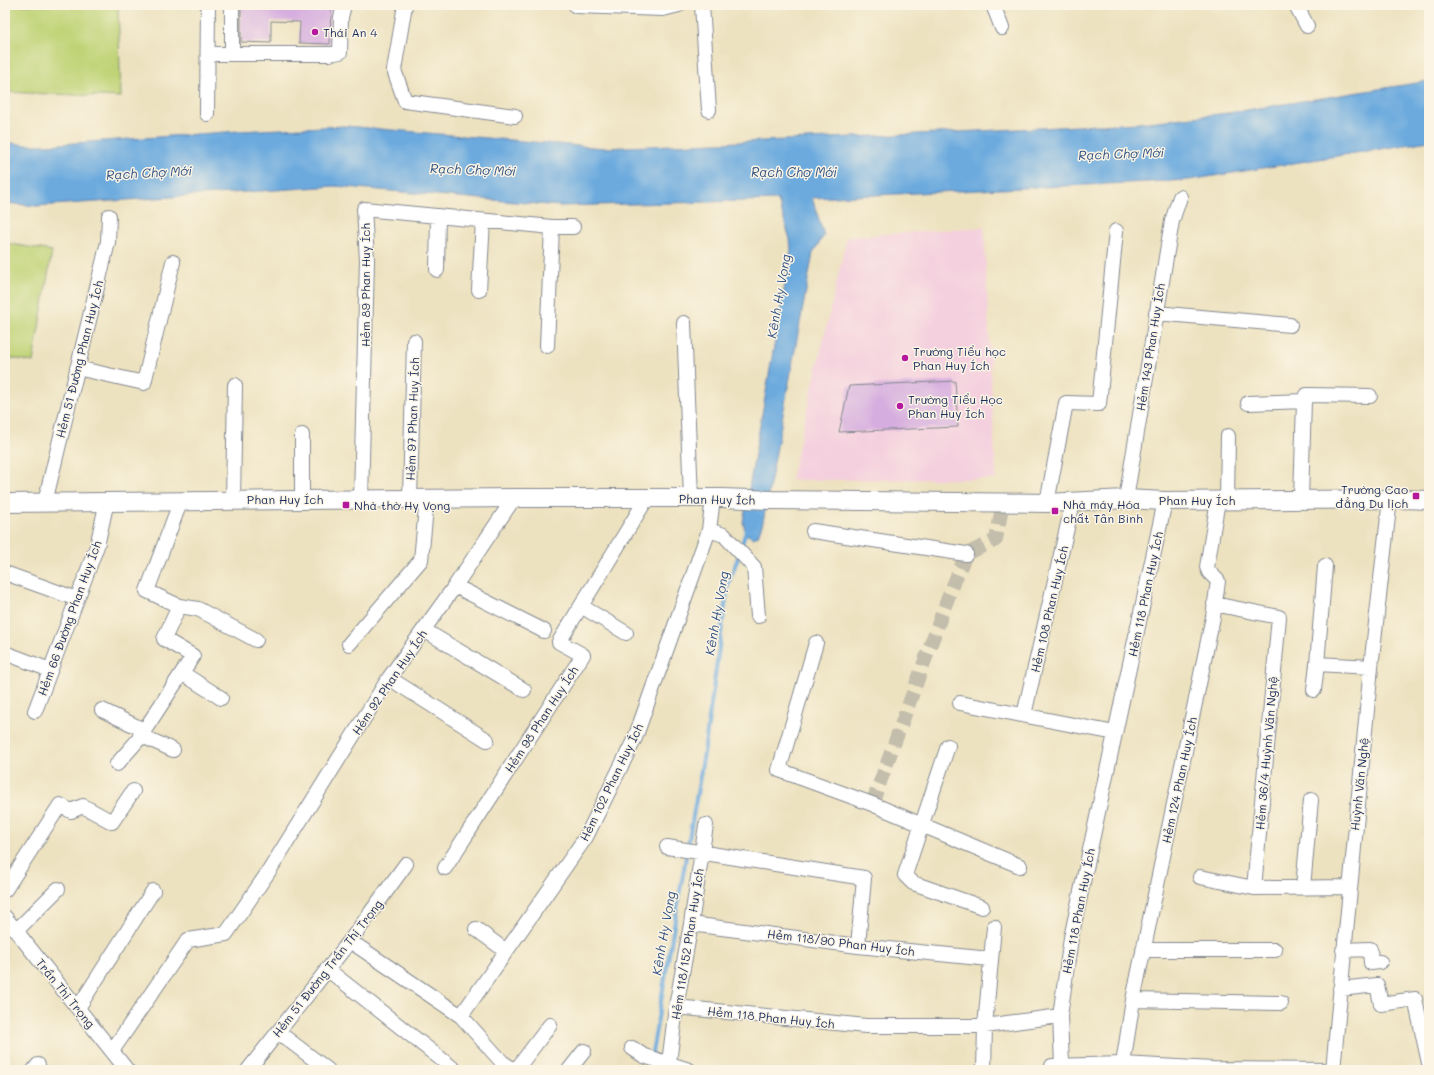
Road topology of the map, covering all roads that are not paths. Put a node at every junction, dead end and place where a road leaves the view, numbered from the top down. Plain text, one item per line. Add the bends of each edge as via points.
1 (208, 5) edge
2 (232, 5) edge
3 (344, 5) edge
4 (405, 5) edge
5 (679, 5) edge
6 (702, 5) edge
7 (993, 5) edge
8 (1296, 5) edge
9 (576, 6) edge
10 (1307, 26) dead end
11 (1002, 28) dead end
12 (209, 54) junction
13 (232, 54) junction
14 (709, 110) dead end
15 (207, 114) dead end
16 (515, 116) dead end
17 (1180, 197) dead end
18 (109, 216) dead end
19 (438, 216) junction
20 (483, 221) junction
21 (552, 227) junction
22 (573, 227) dead end
23 (1116, 231) dead end
24 (173, 262) dead end
25 (437, 270) dead end
26 (479, 290) dead end
27 (1156, 313) junction
28 (684, 323) dead end
29 (1290, 325) dead end
30 (414, 341) dead end
31 (547, 346) dead end
32 (77, 368) junction
33 (235, 385) dead end
34 (1370, 396) dead end
35 (1304, 401) junction
36 (1248, 403) dead end
37 (302, 434) dead end
38 (1228, 436) dead end
39 (418, 498) junction
40 (514, 498) junction
41 (647, 498) junction
42 (691, 498) junction
43 (717, 498) junction
44 (302, 499) junction
45 (361, 499) junction
46 (1126, 499) junction
47 (1301, 499) junction
48 (1390, 499) junction
49 (181, 500) junction
50 (233, 500) junction
51 (1222, 500) junction
52 (1429, 500) edge
53 (107, 501) junction
54 (1165, 501) junction
55 (45, 502) junction
56 (1073, 502) junction
57 (5, 503) edge
58 (1047, 503) junction
59 (709, 530) junction
60 (813, 531) dead end
61 (966, 554) dead end
62 (1325, 566) dead end
63 (5, 573) edge
64 (455, 586) junction
65 (77, 599) junction
66 (1214, 604) junction
67 (179, 606) junction
68 (581, 606) junction
69 (758, 616) dead end
70 (424, 630) junction
71 (544, 631) dead end
72 (626, 633) dead end
73 (256, 640) dead end
74 (816, 643) dead end
75 (349, 644) dead end
76 (5, 653) edge
77 (1317, 664) junction
78 (1371, 667) junction
79 (50, 670) junction
80 (182, 673) junction
81 (389, 678) junction
82 (524, 690) dead end
83 (1314, 690) dead end
84 (221, 698) dead end
85 (960, 703) dead end
86 (102, 710) dead end
87 (35, 711) dead end
88 (1024, 716) junction
89 (142, 732) junction
90 (1115, 733) junction
91 (487, 740) dead end
92 (948, 746) dead end
93 (173, 750) dead end
94 (117, 764) dead end
95 (133, 791) dead end
96 (1311, 800) dead end
97 (706, 825) dead end
98 (922, 825) junction
99 (667, 847) dead end
100 (700, 854) junction
101 (406, 864) dead end
102 (1020, 866) dead end
103 (445, 868) dead end
104 (1200, 877) dead end
105 (1349, 887) junction
106 (1254, 888) junction
107 (1303, 888) junction
108 (58, 889) dead end
109 (5, 890) edge
110 (153, 891) dead end
111 (982, 907) dead end
112 (5, 917) edge
113 (691, 924) junction
114 (994, 927) dead end
115 (476, 929) dead end
116 (16, 930) junction
117 (350, 941) junction
118 (858, 946) junction
119 (1144, 950) junction
120 (1275, 950) dead end
121 (1343, 950) junction
122 (506, 951) junction
123 (990, 958) junction
124 (1380, 962) dead end
125 (327, 969) junction
126 (1340, 989) junction
127 (1133, 1000) junction
128 (1280, 1003) dead end
129 (78, 1008) junction
130 (676, 1008) junction
131 (461, 1016) junction
132 (1060, 1016) junction
133 (550, 1025) dead end
134 (985, 1026) junction
135 (1425, 1026) edge
136 (278, 1032) junction
137 (632, 1048) dead end
138 (112, 1051) junction
139 (584, 1051) dead end
140 (665, 1062) junction
141 (1429, 1063) edge
142 (1123, 1064) junction
143 (1057, 1068) edge
144 (1140, 1068) edge
145 (127, 1070) edge
146 (250, 1070) edge
147 (328, 1070) edge
148 (455, 1070) edge
149 (515, 1070) edge
150 (569, 1070) edge
151 (689, 1070) edge
152 (984, 1070) edge
153 (1333, 1070) edge

1 - 12 street
2 - 13 street
3 - 13 street via 340,52
4 - 16 street via 394,70 405,101
5 - 9 street via 663,9
6 - 14 street
7 - 11 street
8 - 10 street
12 - 13 street
12 - 15 street
17 - 27 street, Hẻm 143 Phan Huy Ích via 1172,221
18 - 32 street, Hẻm 51 Đường Phan Huy Ích via 108,242
19 - 20 street, Hẻm 89 Phan Huy Ích
19 - 25 street
19 - 45 street, Hẻm 89 Phan Huy Ích via 364,209 366,260
20 - 21 street, Hẻm 89 Phan Huy Ích
20 - 26 street
21 - 22 street, Hẻm 89 Phan Huy Ích
21 - 31 street
23 - 58 street via 1098,404 1066,403
24 - 32 street via 144,383
27 - 29 street
27 - 46 street, Hẻm 143 Phan Huy Ích
28 - 42 street
30 - 39 street, Hẻm 97 Phan Huy Ích
32 - 55 street, Hẻm 51 Đường Phan Huy Ích
33 - 50 street
34 - 35 street via 1307,395
35 - 36 street
35 - 47 street
37 - 44 street
38 - 51 street, Hẻm 124 Phan Huy Ích
39 - 40 main road, Phan Huy Ích
39 - 45 main road, Phan Huy Ích
39 - 75 street, Hẻm 97 Phan Huy Ích via 421,560
40 - 41 main road, Phan Huy Ích
40 - 64 street, Hẻm 92 Phan Huy Ích
41 - 42 main road, Phan Huy Ích
41 - 68 street, Hẻm 98 Phan Huy Ích
42 - 43 main road, Phan Huy Ích
43 - 58 main road, Phan Huy Ích
43 - 59 street, Hẻm 102 Phan Huy Ích
44 - 45 main road, Phan Huy Ích
44 - 50 main road, Phan Huy Ích
46 - 54 main road, Phan Huy Ích
46 - 56 main road, Phan Huy Ích
47 - 48 main road, Phan Huy Ích
47 - 51 main road, Phan Huy Ích
48 - 52 main road, Phan Huy Ích
48 - 78 street, Huỳnh Văn Nghệ
49 - 50 main road, Phan Huy Ích
49 - 53 main road, Phan Huy Ích
49 - 67 street via 147,591
51 - 54 main road, Phan Huy Ích
51 - 66 street, Hẻm 124 Phan Huy Ích via 1207,567 1218,581
53 - 55 main road, Phan Huy Ích
53 - 65 street, Hẻm 66 Đường Phan Huy Ích via 97,546
54 - 90 street, Hẻm 118 Phan Huy Ích
55 - 57 main road, Phan Huy Ích
56 - 58 main road, Phan Huy Ích
56 - 88 street, Hẻm 108 Phan Huy Ích
59 - 69 street via 724,535 754,567
59 - 122 street, Hẻm 102 Phan Huy Ích via 635,738 586,837
60 - 61 street
62 - 77 street
63 - 65 street
64 - 70 street, Hẻm 92 Phan Huy Ích
64 - 71 street
65 - 79 street, Hẻm 66 Đường Phan Huy Ích
66 - 106 street, Hẻm 36/4 Huỳnh Văn Nghệ via 1279,617
66 - 119 street, Hẻm 124 Phan Huy Ích
67 - 73 street via 198,609
67 - 80 street via 164,638 193,656
68 - 72 street
68 - 103 street, Hẻm 98 Phan Huy Ích via 559,642 583,655
70 - 81 street, Hẻm 92 Phan Huy Ích
70 - 82 street
74 - 98 street via 779,770
76 - 79 street
77 - 78 street
77 - 83 street
78 - 105 street, Huỳnh Văn Nghệ
79 - 87 street, Hẻm 66 Đường Phan Huy Ích
80 - 84 street
80 - 89 street
81 - 91 street
81 - 138 street, Hẻm 92 Phan Huy Ích via 269,871 226,934 188,940
85 - 88 street
86 - 89 street
88 - 90 street
89 - 93 street
89 - 94 street
90 - 132 street, Hẻm 118 Phan Huy Ích via 1070,938
92 - 98 street
95 - 109 street via 112,822 83,806 71,811 60,805
96 - 107 street
97 - 100 street, Hẻm 118/152 Phan Huy Ích
98 - 102 street
98 - 111 street via 905,875 913,883
99 - 100 street
100 - 113 street, Hẻm 118/152 Phan Huy Ích
100 - 118 street via 864,878
101 - 117 street, Hẻm 51 Đường Trần Thị Trọng
104 - 106 street
105 - 107 street
105 - 121 street, Huỳnh Văn Nghệ
106 - 107 street
108 - 116 street
110 - 129 street
112 - 116 street, Trần Thị Trọng
113 - 118 street, Hẻm 118/90 Phan Huy Ích
113 - 130 street, Hẻm 118/152 Phan Huy Ích
114 - 123 street
115 - 122 street
116 - 129 street, Trần Thị Trọng
117 - 125 street, Hẻm 51 Đường Trần Thị Trọng
117 - 131 street
118 - 123 street, Hẻm 118/90 Phan Huy Ích
119 - 120 street
119 - 127 street, Hẻm 124 Phan Huy Ích
121 - 124 street via 1370,949 1371,963
121 - 126 street, Huỳnh Văn Nghệ
122 - 131 street, Hẻm 102 Phan Huy Ích
123 - 134 street
125 - 136 street, Hẻm 51 Đường Trần Thị Trọng
125 - 148 street
126 - 135 street via 1377,985 1381,1004 1415,999
126 - 153 street, Huỳnh Văn Nghệ
127 - 128 street
127 - 142 street, Hẻm 124 Phan Huy Ích
129 - 138 street, Trần Thị Trọng
130 - 134 street, Hẻm 118 Phan Huy Ích via 866,1026
130 - 140 street, Hẻm 118/152 Phan Huy Ích
131 - 149 street via 502,1062
132 - 134 street, Hẻm 118 Phan Huy Ích
132 - 143 street
133 - 149 street
134 - 152 street
135 - 141 street
136 - 146 street, Hẻm 51 Đường Trần Thị Trọng
136 - 147 street
137 - 140 street via 644,1056
138 - 145 street, Trần Thị Trọng
139 - 150 street
140 - 151 street
142 - 143 street
142 - 144 street
144 - 153 street

